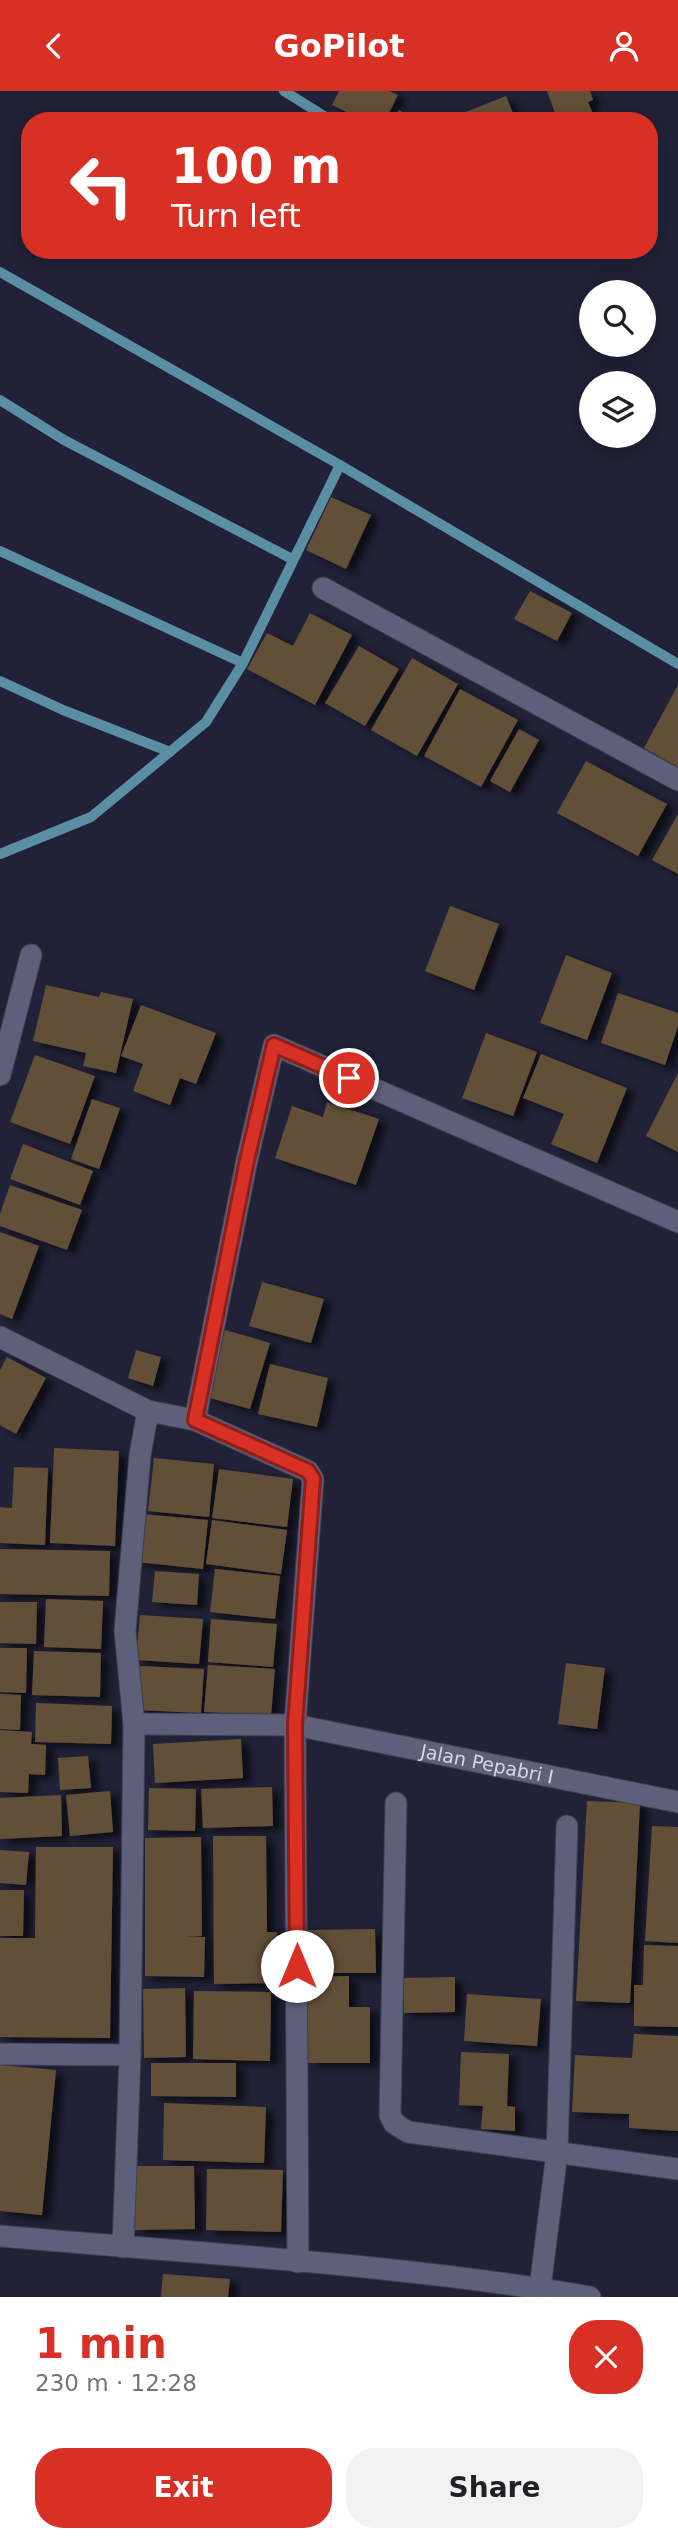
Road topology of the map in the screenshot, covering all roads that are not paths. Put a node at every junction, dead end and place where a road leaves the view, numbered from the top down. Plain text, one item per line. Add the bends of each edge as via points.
1 (323, 588) dead end
2 (678, 780) edge
3 (31, 955) dead end
4 (0, 1075) edge
5 (678, 1222) edge
6 (0, 1337) edge
7 (148, 1411) junction
8 (195, 1420) junction
9 (134, 1724) junction
10 (295, 1725) junction
11 (678, 1802) edge
12 (396, 1803) dead end
13 (567, 1826) dead end
14 (0, 2054) edge
15 (130, 2055) junction
16 (557, 2153) junction
17 (678, 2169) edge
18 (0, 2237) edge
19 (124, 2247) junction
20 (298, 2262) junction
21 (540, 2288) junction
22 (590, 2297) edge

1 - 2 street
3 - 4 street
5 - 8 street via 274,1045
6 - 7 street
7 - 8 street
7 - 9 street via 125,1631
8 - 10 street via 308,1471 313,1479
9 - 10 street, Jalan Pepabri I
9 - 15 street
10 - 11 street, Jalan Pepabri I
10 - 20 street
12 - 16 street via 390,2115 408,2132
13 - 16 street
14 - 15 street
15 - 19 street
16 - 17 street
16 - 21 street
18 - 19 street
19 - 20 street
20 - 21 street
21 - 22 street

